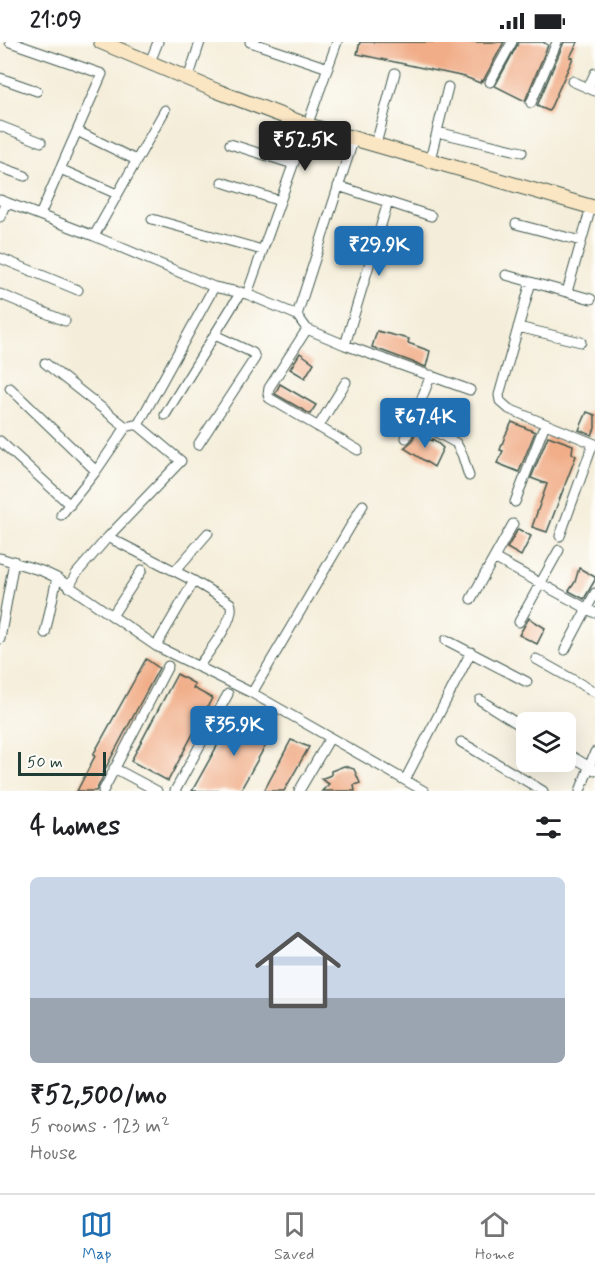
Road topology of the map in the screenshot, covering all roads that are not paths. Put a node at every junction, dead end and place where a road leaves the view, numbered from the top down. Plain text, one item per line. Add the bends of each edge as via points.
1 (9, 42) edge
2 (101, 42) edge
3 (158, 42) edge
4 (200, 42) edge
5 (250, 42) edge
6 (337, 42) edge
7 (512, 42) edge
8 (557, 42) edge
9 (116, 45) edge
10 (150, 62) junction
11 (328, 68) junction
12 (595, 72) edge
13 (395, 73) dead end
14 (0, 78) edge
15 (188, 79) junction
16 (572, 81) dead end
17 (490, 82) dead end
18 (448, 87) dead end
19 (592, 89) edge
20 (37, 91) dead end
21 (531, 104) dead end
22 (165, 110) dead end
23 (307, 125) junction
24 (0, 126) edge
25 (77, 131) junction
26 (437, 132) junction
27 (354, 138) junction
28 (41, 142) dead end
29 (230, 144) dead end
30 (376, 144) junction
31 (522, 152) dead end
32 (430, 159) junction
33 (136, 160) junction
34 (293, 164) junction
35 (0, 166) edge
36 (60, 169) junction
37 (25, 176) dead end
38 (222, 183) dead end
39 (338, 186) junction
40 (117, 194) junction
41 (3, 201) edge
42 (280, 201) junction
43 (388, 202) junction
44 (593, 208) edge
45 (40, 215) junction
46 (431, 216) dead end
47 (0, 217) edge
48 (152, 219) dead end
49 (516, 224) dead end
50 (94, 236) junction
51 (581, 241) junction
52 (262, 250) junction
53 (0, 258) edge
54 (506, 275) dead end
55 (531, 282) junction
56 (214, 287) junction
57 (78, 290) dead end
58 (567, 292) junction
59 (244, 293) junction
60 (0, 294) edge
61 (591, 299) dead end
62 (297, 315) junction
63 (65, 321) dead end
64 (518, 327) junction
65 (307, 329) junction
66 (215, 335) junction
67 (581, 342) dead end
68 (345, 345) junction
69 (45, 363) dead end
70 (431, 375) junction
71 (346, 382) dead end
72 (10, 388) dead end
73 (470, 390) dead end
74 (165, 415) dead end
75 (414, 420) junction
76 (545, 424) junction
77 (138, 425) junction
78 (318, 427) junction
79 (126, 428) junction
80 (406, 438) dead end
81 (0, 441) edge
82 (594, 444) edge
83 (198, 445) dead end
84 (358, 450) dead end
85 (96, 471) junction
86 (469, 476) dead end
87 (515, 502) dead end
88 (70, 505) junction
89 (363, 505) dead end
90 (61, 515) dead end
91 (513, 524) dead end
92 (208, 534) dead end
93 (560, 536) dead end
94 (108, 537) junction
95 (559, 550) dead end
96 (0, 558) edge
97 (494, 558) junction
98 (14, 561) junction
99 (142, 570) dead end
100 (175, 571) junction
101 (57, 578) junction
102 (194, 580) junction
103 (541, 584) junction
104 (69, 587) junction
105 (595, 593) edge
106 (471, 599) dead end
107 (591, 611) edge
108 (112, 616) junction
109 (519, 622) dead end
110 (45, 633) dead end
111 (0, 639) edge
112 (446, 639) dead end
113 (156, 646) junction
114 (565, 650) dead end
115 (471, 652) junction
116 (536, 659) dead end
117 (168, 666) dead end
118 (198, 667) junction
119 (527, 682) dead end
120 (595, 692) edge
121 (252, 693) junction
122 (228, 694) dead end
123 (480, 700) dead end
124 (516, 723) edge
125 (330, 738) junction
126 (461, 742) dead end
127 (595, 752) edge
128 (576, 759) edge
129 (114, 768) junction
130 (592, 769) edge
131 (405, 780) junction
132 (103, 791) edge
133 (157, 791) edge
134 (175, 791) edge
135 (299, 791) edge
136 (424, 791) edge
137 (543, 791) edge
138 (580, 791) edge

1 - 25 street via 102,74
2 - 9 street
3 - 10 street
4 - 15 street
5 - 11 street
6 - 11 street
7 - 17 street
8 - 21 street
9 - 10 street
10 - 15 street
11 - 23 street
12 - 19 street
13 - 30 street
14 - 20 street
15 - 23 street
16 - 19 street
18 - 26 street
22 - 33 street
23 - 27 street
23 - 34 street
24 - 28 street
25 - 33 street
25 - 36 street
26 - 31 street
26 - 32 street
27 - 30 street
27 - 39 street
29 - 34 street
30 - 32 street
32 - 44 street
33 - 40 street
34 - 42 street
35 - 37 street
36 - 40 street
36 - 45 street
38 - 42 street
39 - 43 street
39 - 62 street
40 - 50 street
41 - 45 street
41 - 47 street
42 - 52 street
43 - 46 street
43 - 68 street
44 - 51 street
45 - 50 street
48 - 52 street
49 - 51 street
50 - 56 street
51 - 58 street
52 - 59 street
53 - 57 street
54 - 55 street
55 - 58 street
55 - 64 street
56 - 59 street
56 - 77 street
58 - 61 street
59 - 62 street
59 - 66 street
60 - 63 street
62 - 65 street
64 - 67 street
64 - 76 street via 500,401 509,409
65 - 68 street
65 - 78 street via 268,394 274,402
66 - 74 street
66 - 83 street via 255,357
68 - 70 street
69 - 79 street
70 - 73 street
70 - 75 street
71 - 78 street
72 - 85 street
75 - 80 street
75 - 86 street via 456,444
76 - 82 street
76 - 87 street
77 - 79 street
77 - 94 street via 181,461
78 - 84 street
79 - 85 street
81 - 88 street
82 - 93 street
85 - 88 street
88 - 90 street
89 - 121 street
91 - 97 street
92 - 100 street
94 - 100 street
94 - 104 street
95 - 103 street
96 - 98 street
97 - 103 street
97 - 106 street
98 - 101 street
98 - 111 street
99 - 108 street
100 - 102 street
101 - 104 street
101 - 110 street
102 - 113 street
102 - 118 street via 233,608 231,618
103 - 107 street
103 - 109 street
104 - 108 street
105 - 107 street
107 - 114 street
108 - 113 street
112 - 115 street
113 - 118 street
115 - 119 street
115 - 131 street
116 - 120 street
117 - 129 street
118 - 121 street
121 - 125 street
122 - 134 street
123 - 124 street
125 - 131 street
125 - 135 street
126 - 137 street
127 - 130 street
128 - 130 street
129 - 132 street
129 - 133 street
130 - 138 street
131 - 136 street

